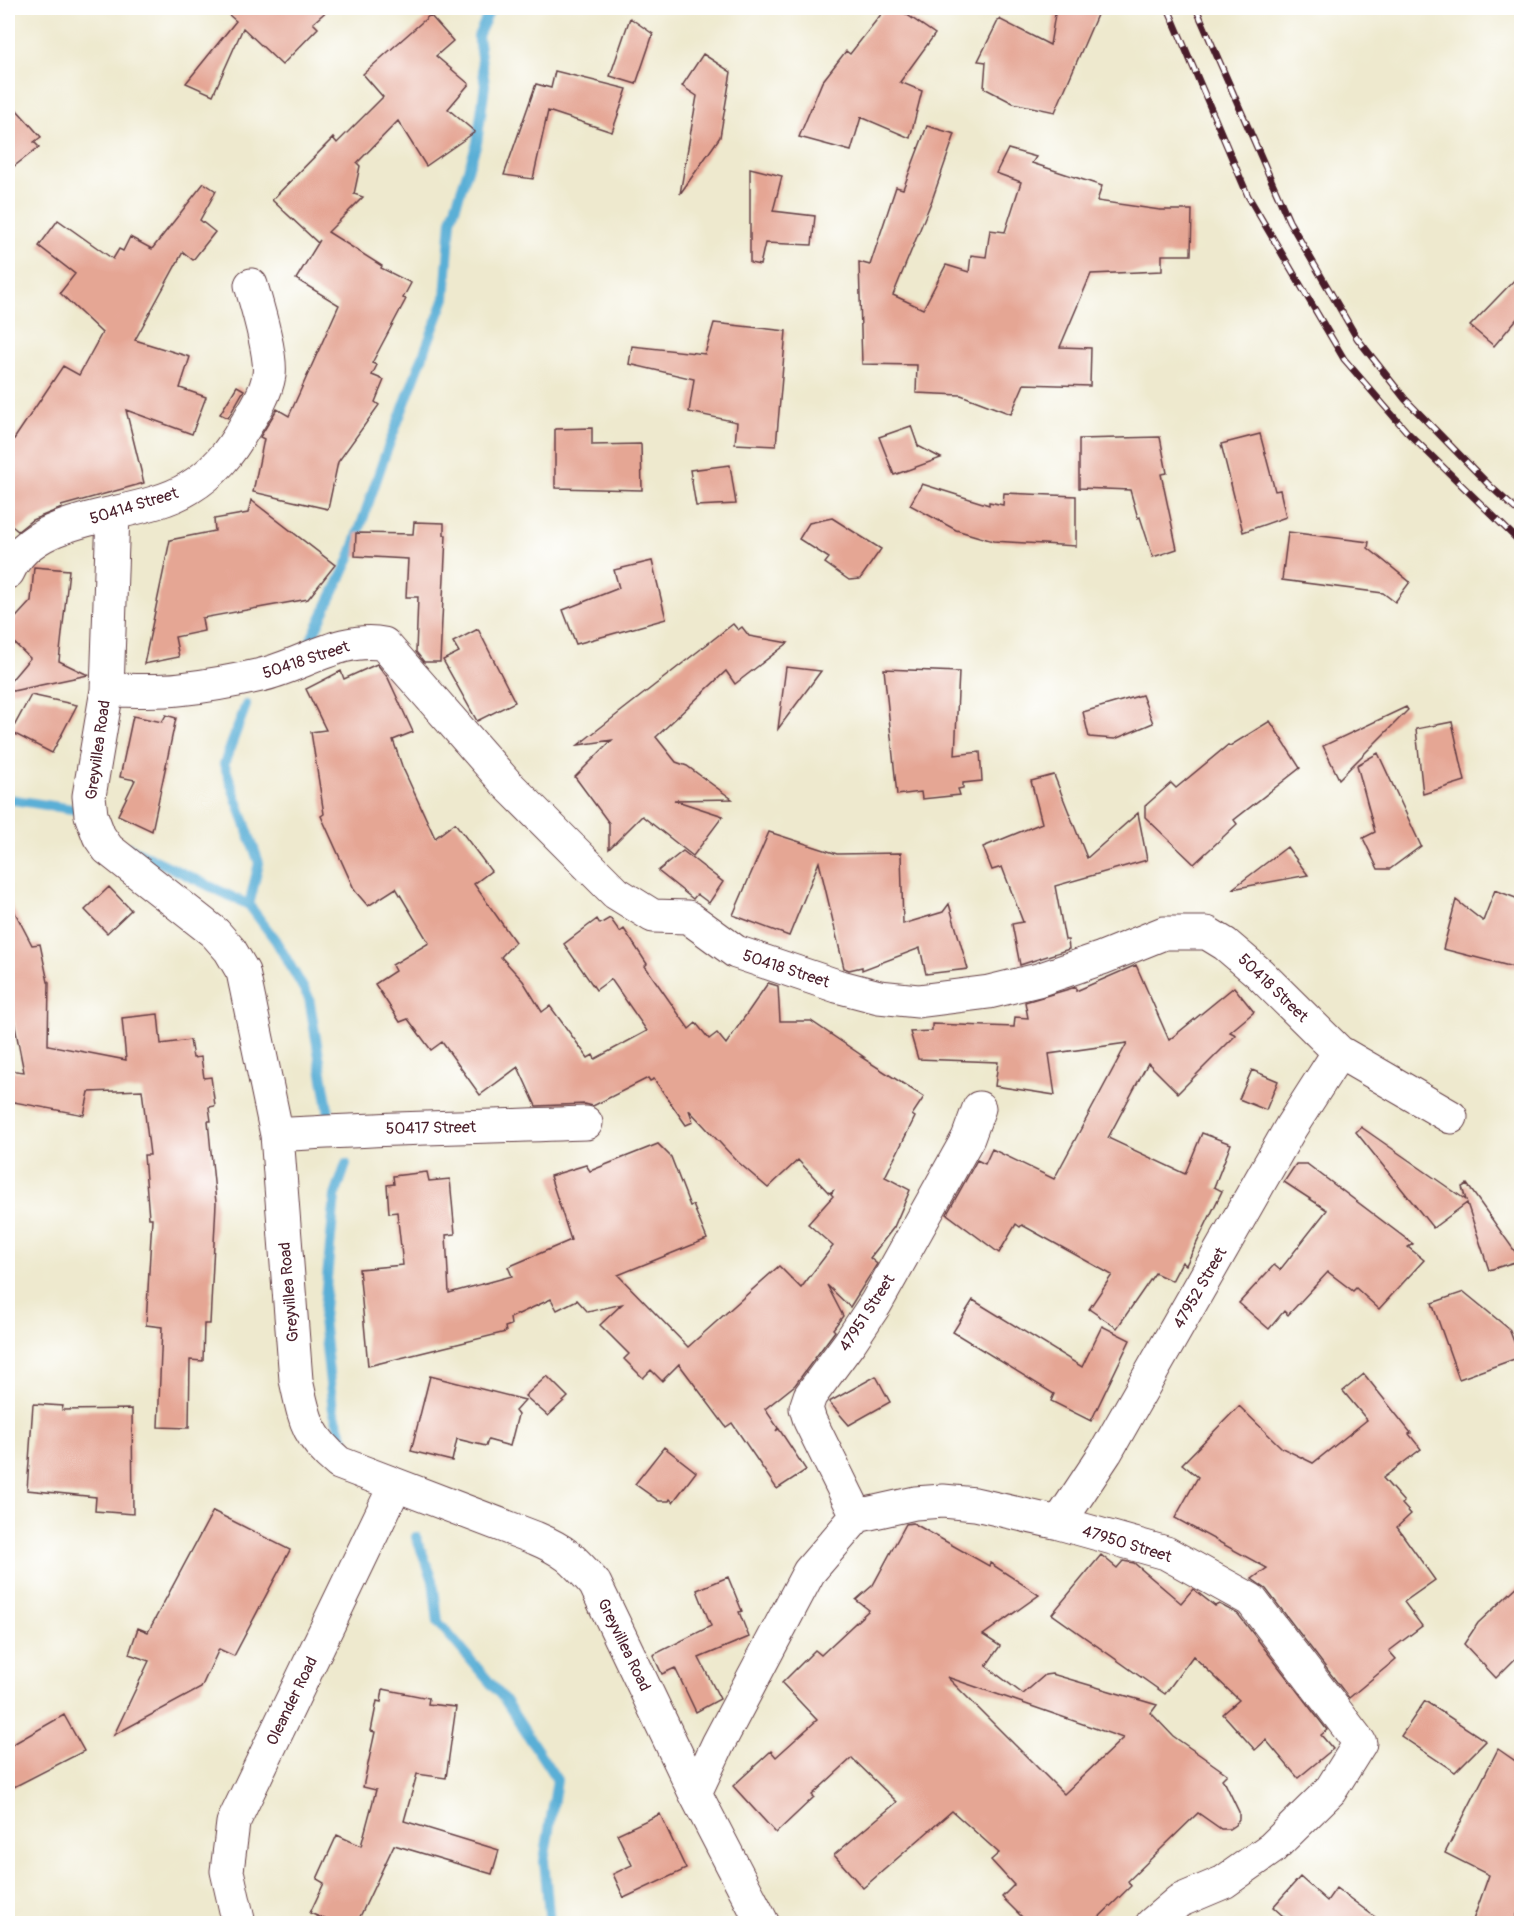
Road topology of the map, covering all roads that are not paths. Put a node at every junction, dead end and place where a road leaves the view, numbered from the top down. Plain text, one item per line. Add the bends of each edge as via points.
1 (251, 285) dead end
2 (113, 513) junction
3 (8, 572) edge
4 (107, 690) junction
5 (1339, 1052) junction
6 (979, 1108) dead end
7 (1451, 1118) dead end
8 (586, 1123) dead end
9 (276, 1135) junction
10 (395, 1486) junction
11 (857, 1516) junction
12 (1059, 1523) junction
13 (695, 1793) junction
14 (239, 1923) edge
15 (763, 1923) edge
16 (1152, 1923) edge

1 - 2 street, 50414 Street via 270,373 262,398 232,450 189,489 159,502
2 - 3 street, 50414 Street via 60,528 35,540 20,552
2 - 4 street, Greyvillea Road
4 - 5 street, 50418 Street via 178,690 219,684 264,674 340,647 384,644 506,783 616,893 653,916 688,917 736,952 837,986 879,997 918,1001 989,992 1038,980 1164,933 1208,933 1226,944
4 - 9 street, Greyvillea Road via 89,796 99,836 117,858 215,933 230,950 243,972
5 - 7 street, 50418 Street
5 - 12 street, 47952 Street via 1291,1127 1106,1452
6 - 11 street, 47951 Street via 968,1138 876,1303 810,1396 806,1408
8 - 9 street, 50417 Street
9 - 10 street, Greyvillea Road via 296,1380 305,1417 312,1435 339,1463
10 - 13 street, Greyvillea Road via 535,1538 572,1558 595,1584
10 - 14 street, Oleander Road via 233,1823 227,1871
11 - 12 street, 47950 Street via 943,1501 975,1504
11 - 13 street via 809,1572
12 - 16 street, 47950 Street via 1166,1553 1251,1600 1360,1743 1330,1791 1272,1848 1224,1882 1179,1901
13 - 15 street, Greyvillea Road

